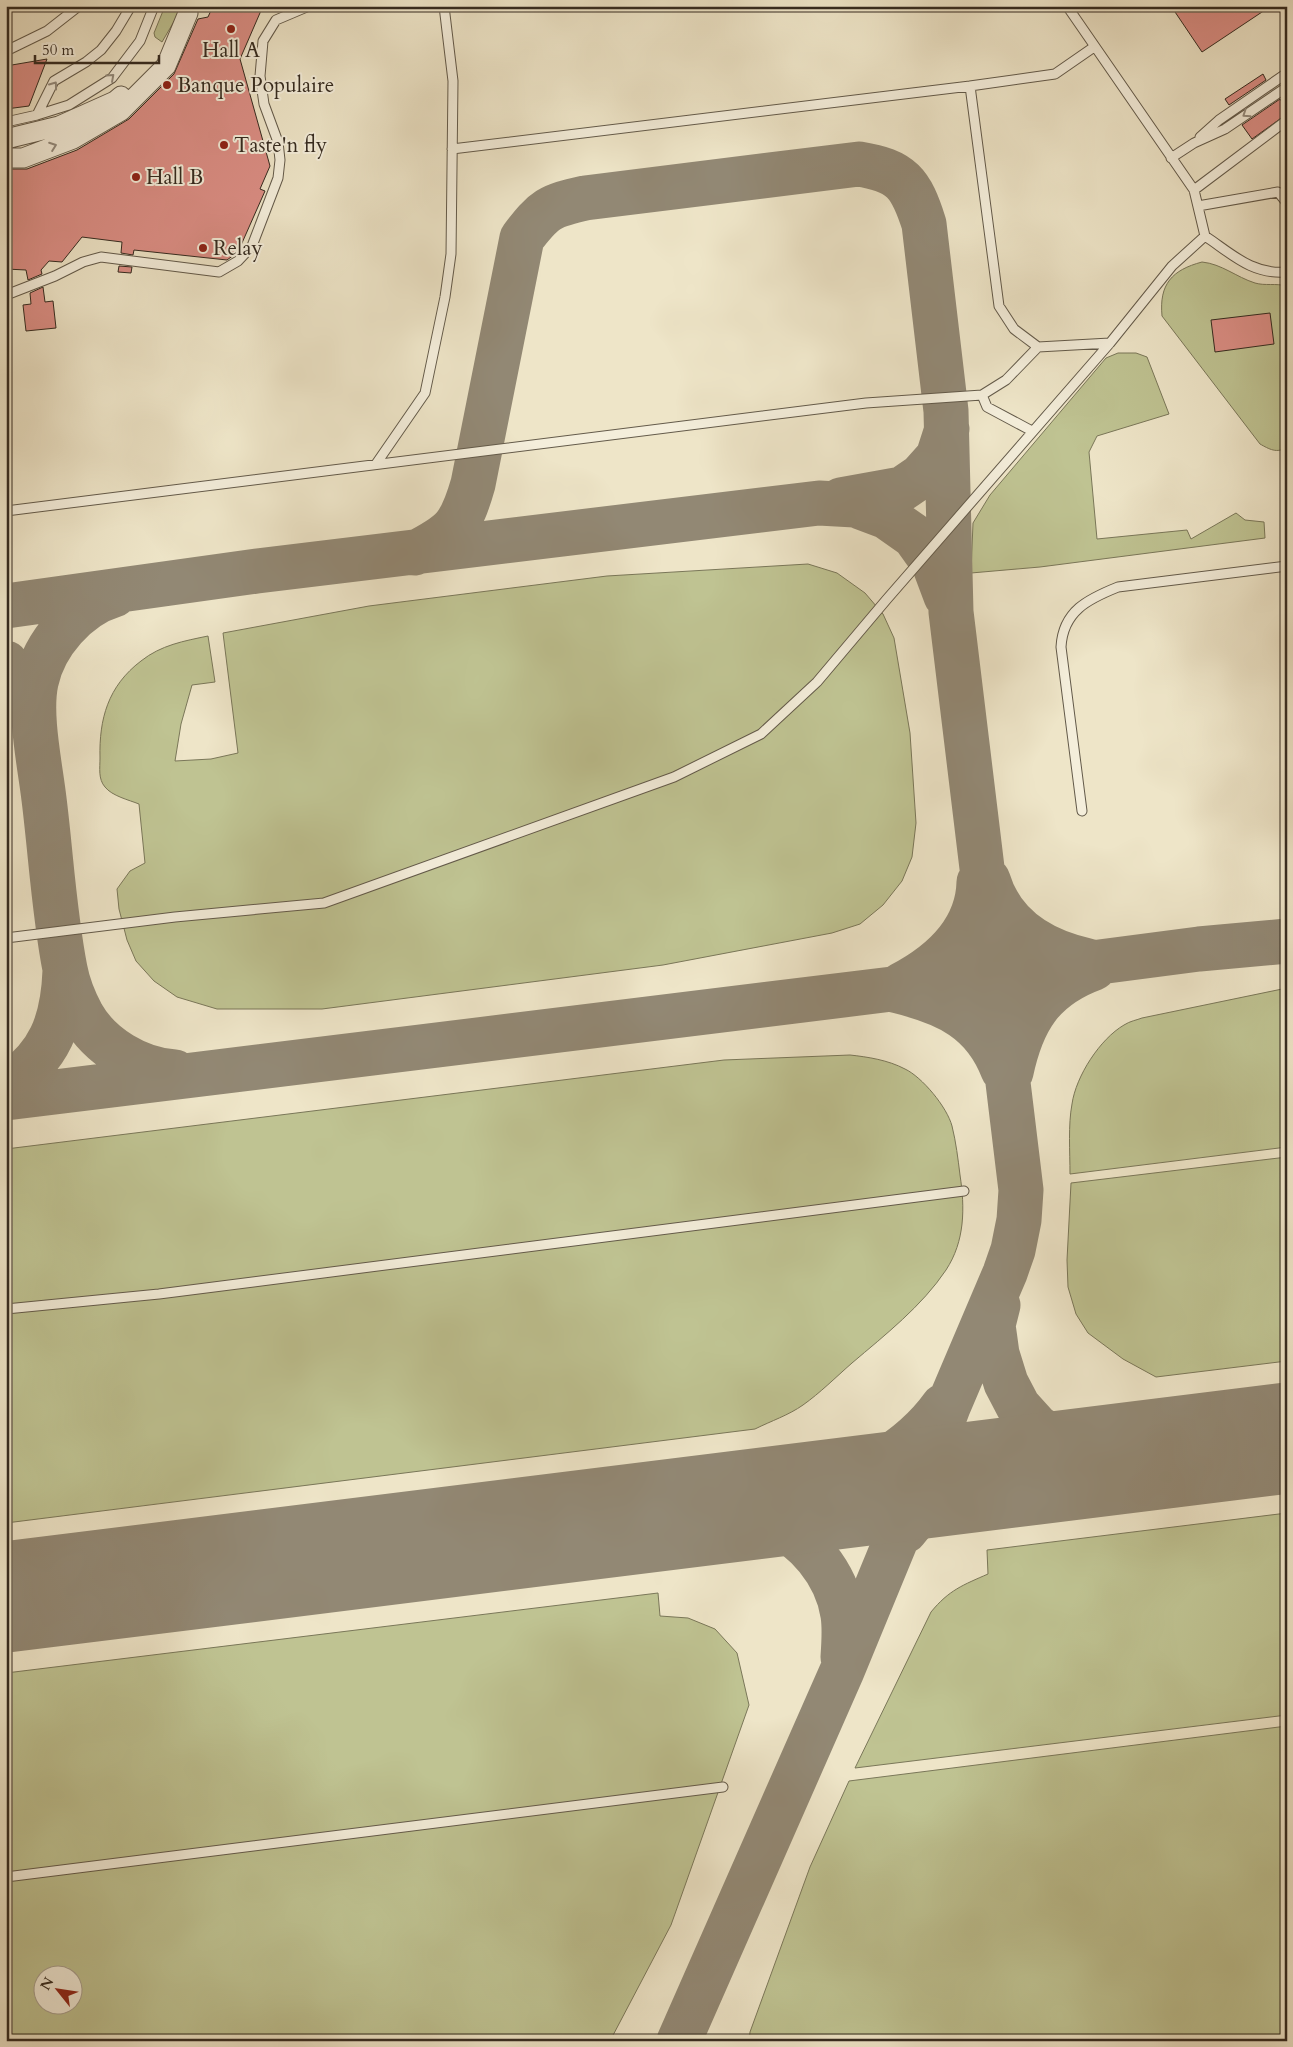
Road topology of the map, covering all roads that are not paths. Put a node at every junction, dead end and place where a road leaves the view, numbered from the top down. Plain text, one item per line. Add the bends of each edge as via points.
1 (79, 6) edge
2 (131, 6) edge
3 (154, 6) edge
4 (310, 6) edge
5 (444, 6) edge
6 (1067, 6) edge
7 (189, 10) edge
8 (1094, 47) junction
9 (6, 51) edge
10 (1287, 74) edge
11 (970, 86) junction
12 (1287, 87) edge
13 (37, 115) junction
14 (1287, 120) edge
15 (6, 122) edge
16 (6, 139) edge
17 (1194, 143) junction
18 (452, 149) junction
19 (6, 158) edge
20 (1171, 158) junction
21 (1194, 190) junction
22 (1287, 203) edge
23 (1198, 206) junction
24 (1205, 236) junction
25 (1287, 272) edge
26 (6, 295) edge
27 (1110, 343) junction
28 (1038, 347) junction
29 (982, 395) junction
30 (1032, 431) junction
31 (376, 464) junction
32 (6, 511) edge
33 (1287, 566) edge
34 (1082, 811) dead end
35 (6, 938) edge
36 (964, 1191) dead end
37 (6, 1309) edge
38 (723, 1786) dead end
39 (6, 1877) edge

1 - 9 lane via 47,31
13 -> 2 lane via 54,81 101,50
13 -> 3 lane via 69,105 112,78 140,41
4 - 26 lane via 276,20 263,41 260,76 264,104 278,142 278,178 252,246 238,261 219,272 101,257
5 - 18 lane via 453,81
6 - 8 lane
7 - 16 street via 157,59 115,101 59,126
19 -> 7 street via 23,158 73,139 121,111 166,66
8 - 11 lane via 1055,74
8 - 20 lane
10 - 17 lane via 1219,120
11 - 18 lane
11 - 28 lane via 999,306 1014,329
12 -> 17 lane via 1225,129
13 - 15 lane
14 - 21 lane
17 - 20 lane
18 - 31 lane via 451,254 425,393
20 - 21 lane
21 - 23 lane
22 - 23 lane via 1278,192
23 - 24 lane
24 - 25 lane via 1252,268 1273,273
24 - 27 lane via 1172,266
27 - 28 lane
27 - 30 lane
28 - 29 lane via 1006,380
29 - 30 lane via 987,407
29 - 31 lane via 866,403
30 - 35 lane via 816,682 760,734 674,777 324,903
31 - 32 lane
33 - 34 lane via 1118,587 1094,596 1069,619 1062,632 1061,647
36 - 37 lane via 158,1294
38 - 39 lane

